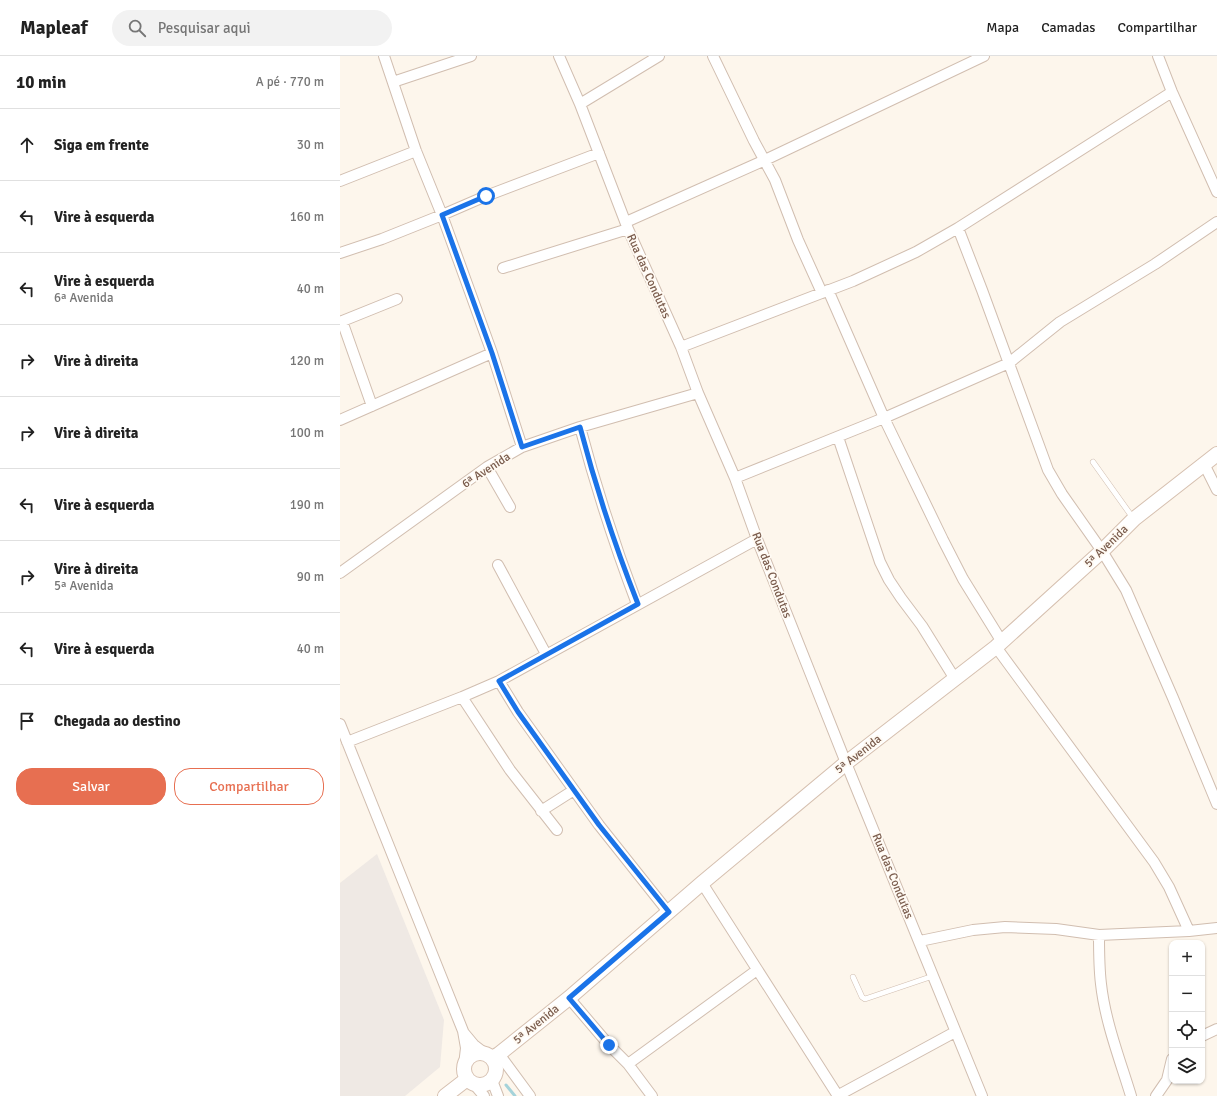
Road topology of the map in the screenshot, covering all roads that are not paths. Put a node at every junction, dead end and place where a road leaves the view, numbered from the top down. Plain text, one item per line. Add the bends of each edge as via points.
1 (384, 56) edge
2 (471, 56) edge
3 (559, 56) edge
4 (659, 56) edge
5 (714, 56) edge
6 (984, 56) edge
7 (1158, 56) edge
8 (393, 82) junction
9 (1172, 92) junction
10 (580, 104) junction
11 (416, 151) junction
12 (599, 153) junction
13 (765, 160) junction
14 (340, 181) edge
15 (1217, 190) edge
16 (442, 215) junction
17 (1217, 222) edge
18 (627, 226) junction
19 (958, 228) junction
20 (340, 253) edge
21 (503, 268) dead end
22 (825, 291) junction
23 (397, 299) dead end
24 (341, 321) edge
25 (681, 347) junction
26 (492, 353) junction
27 (1008, 362) junction
28 (698, 393) junction
29 (372, 406) junction
30 (884, 418) junction
31 (340, 420) edge
32 (580, 427) junction
33 (838, 437) junction
34 (522, 447) junction
35 (1217, 454) edge
36 (1093, 462) dead end
37 (1204, 464) junction
38 (487, 467) junction
39 (735, 478) junction
40 (1217, 490) edge
41 (510, 507) dead end
42 (1134, 519) junction
43 (757, 539) junction
44 (1102, 551) junction
45 (498, 565) dead end
46 (340, 574) edge
47 (638, 604) junction
48 (999, 645) junction
49 (546, 654) junction
50 (955, 678) junction
51 (499, 681) junction
52 (462, 697) junction
53 (340, 726) edge
54 (347, 742) junction
55 (846, 764) junction
56 (574, 790) junction
57 (1217, 804) edge
58 (541, 811) junction
59 (557, 830) dead end
60 (702, 883) junction
61 (669, 912) junction
62 (1217, 928) edge
63 (1188, 930) junction
64 (1099, 935) junction
65 (920, 941) junction
66 (757, 970) junction
67 (933, 976) junction
68 (853, 978) dead end
69 (569, 998) junction
70 (1217, 1029) edge
71 (463, 1031) junction
72 (955, 1032) junction
73 (1205, 1035) edge
74 (492, 1056) junction
75 (628, 1064) junction
76 (1169, 1072) edge
77 (468, 1076) junction
78 (494, 1076) junction
79 (445, 1096) edge
80 (484, 1096) edge
81 (498, 1096) edge
82 (530, 1096) edge
83 (652, 1096) edge
84 (838, 1096) edge
85 (982, 1096) edge
86 (1131, 1096) edge
87 (1156, 1096) edge

1 - 8 street
2 - 8 street
3 - 10 street, Rua das Condutas
4 - 10 street
5 - 13 street
6 - 13 street
7 - 9 street
8 - 11 street
9 - 15 street
9 - 19 street
10 - 12 street, Rua das Condutas
11 - 14 street
11 - 16 street
12 - 16 street
12 - 18 street, Rua das Condutas
13 - 18 street
13 - 22 street via 798,240
16 - 20 street
16 - 26 street
17 - 27 street via 1155,264 1060,322
18 - 21 street
18 - 25 street, Rua das Condutas
19 - 22 street via 916,252
19 - 27 street
22 - 25 street
22 - 30 street
23 - 24 street
24 - 29 street
25 - 28 street, Rua das Condutas
26 - 29 street
26 - 34 street
27 - 30 street
27 - 44 street via 1048,470 1074,513
28 - 32 street, 6ª Avenida
28 - 39 street, Rua das Condutas
29 - 31 street
30 - 33 street
30 - 48 street via 943,540
32 - 34 street, 6ª Avenida
32 - 47 street via 599,496
33 - 39 street
33 - 50 street via 880,562 889,580
34 - 38 street, 6ª Avenida
35 - 37 street, 5ª Avenida
36 - 42 lane
37 - 40 street
37 - 42 street, 5ª Avenida
38 - 41 street
38 - 46 street, 6ª Avenida
39 - 43 street, Rua das Condutas
42 - 44 street, 5ª Avenida
43 - 47 street
43 - 55 street, Rua das Condutas
44 - 48 street, 5ª Avenida
44 - 57 street via 1131,601
45 - 49 street
47 - 49 street
48 - 50 street, 5ª Avenida
48 - 63 street via 1154,862
49 - 51 street
50 - 55 street, 5ª Avenida
51 - 52 street
51 - 56 street
52 - 54 street
52 - 58 street via 510,770
53 - 54 street
54 - 71 street
55 - 60 street, 5ª Avenida
55 - 65 street, Rua das Condutas
56 - 58 street
56 - 61 street via 629,864
58 - 59 street
60 - 61 street, 5ª Avenida
60 - 66 street
61 - 69 street, 5ª Avenida
62 - 63 street
63 - 64 street
64 - 65 street via 1056,929 1006,927 973,930
64 - 86 street via 1102,995
65 - 67 street, Rua das Condutas
66 - 75 street
66 - 84 street
67 - 68 lane via 866,999 862,997
67 - 72 street, Rua das Condutas
69 - 74 street, 5ª Avenida
69 - 75 street
70 - 73 street
71 - 74 street via 474,1045
71 - 77 street
72 - 84 street
72 - 85 street, Rua das Condutas
74 - 77 street via 478,1053 469,1057
74 - 78 street via 496,1067
74 - 82 street
75 - 83 street
76 - 87 street via 1167,1080
77 - 78 street via 478,1085 487,1083
77 - 79 street
77 - 80 street
78 - 81 street via 493,1083

